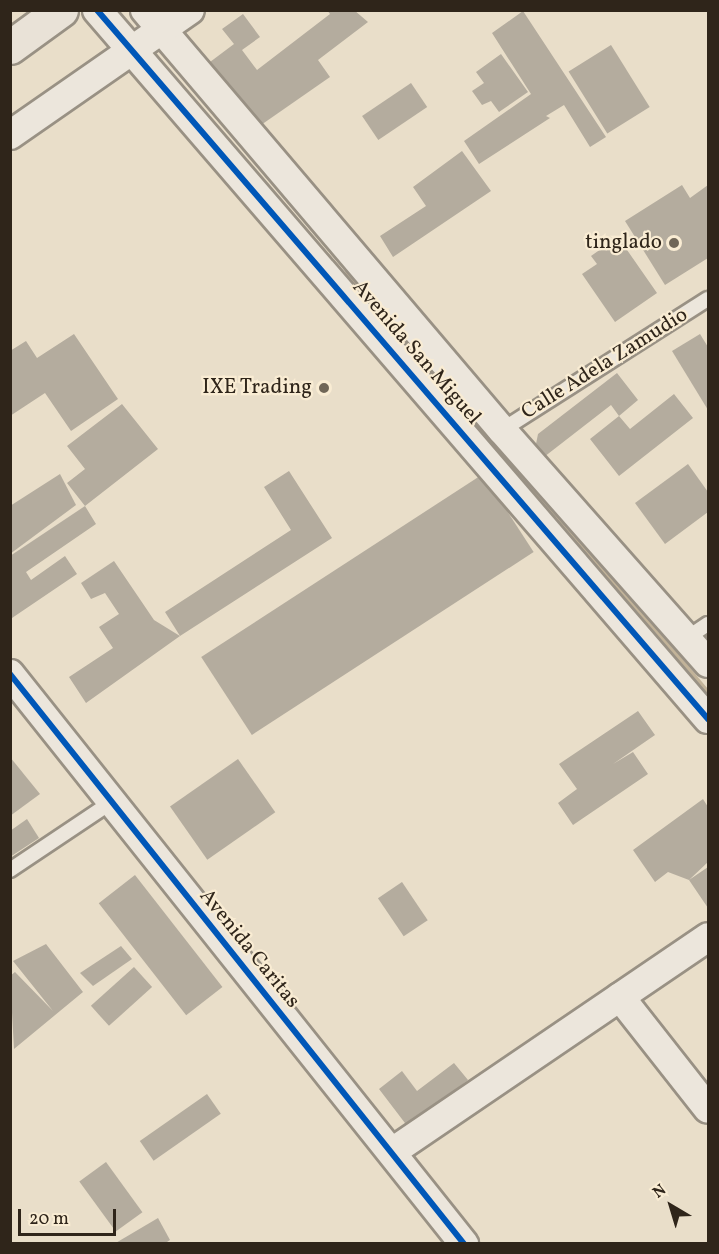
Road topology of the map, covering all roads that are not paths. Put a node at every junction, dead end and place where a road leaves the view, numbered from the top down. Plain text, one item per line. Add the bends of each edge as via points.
1 (61, 10) edge
2 (97, 10) edge
3 (190, 10) edge
4 (153, 20) edge
5 (10, 47) edge
6 (131, 50) junction
7 (10, 135) edge
8 (708, 299) edge
9 (502, 430) junction
10 (698, 631) edge
11 (708, 663) edge
12 (10, 674) edge
13 (708, 719) edge
14 (110, 803) junction
15 (10, 870) edge
16 (708, 938) edge
17 (620, 997) junction
18 (708, 1109) edge
19 (392, 1152) junction
20 (464, 1244) edge

1 - 5 highway
2 - 6 street, Avenida San Miguel
3 - 4 street
4 - 6 street
4 - 9 street, Avenida San Miguel
6 - 7 street
6 - 13 street, Avenida San Miguel
8 - 9 lane, Calle Adela Zamudio
9 - 10 street, Avenida San Miguel
10 - 11 street, Avenida San Miguel
12 - 14 street, Avenida Caritas
14 - 15 lane
14 - 19 street, Avenida Caritas
16 - 17 street
17 - 18 street
17 - 19 street
19 - 20 street, Avenida Caritas

